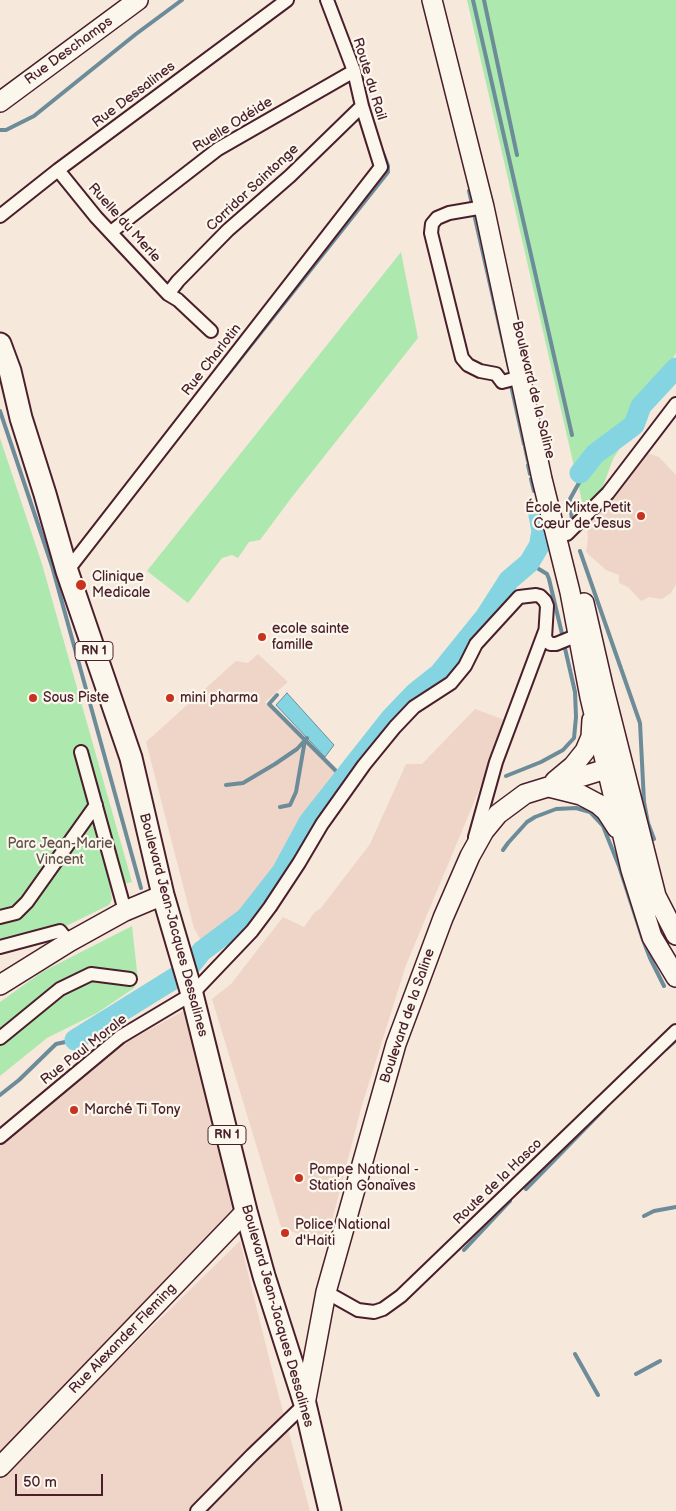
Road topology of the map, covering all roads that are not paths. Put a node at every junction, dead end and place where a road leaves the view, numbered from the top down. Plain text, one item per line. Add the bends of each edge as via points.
1 (138, 0) edge
2 (287, 0) edge
3 (327, 0) edge
4 (432, 0) edge
5 (438, 0) edge
6 (354, 71) junction
7 (0, 102) edge
8 (362, 106) junction
9 (381, 167) joint
10 (58, 170) junction
11 (484, 207) junction
12 (0, 216) edge
13 (111, 232) junction
14 (168, 294) junction
15 (211, 331) dead end
16 (0, 344) edge
17 (521, 376) junction
18 (676, 404) edge
19 (548, 479) junction
20 (563, 533) junction
21 (67, 571) junction
22 (546, 626) junction
23 (578, 634) junction
24 (590, 697) junction
25 (81, 752) dead end
26 (615, 766) junction
27 (549, 787) junction
28 (96, 805) junction
29 (625, 841) junction
30 (470, 856) junction
31 (163, 895) junction
32 (125, 911) junction
33 (0, 917) edge
34 (676, 936) edge
35 (69, 942) junction
36 (0, 947) edge
37 (187, 977) junction
38 (676, 977) edge
39 (130, 979) dead end
40 (0, 985) edge
41 (676, 1031) edge
42 (0, 1038) edge
43 (0, 1137) edge
44 (246, 1211) junction
45 (326, 1292) junction
46 (305, 1404) junction
47 (0, 1468) edge
48 (197, 1511) edge
49 (330, 1511) edge

1 - 7 main road, Rue Deschamps
2 - 10 street, Rue Dessalines
3 - 6 street, Route du Rail
4 - 11 main road, Boulevard de la Saline
5 - 19 main road, Boulevard de la Saline
6 - 8 street, Route du Rail
6 - 13 street, Ruelle Odéide via 218,149
8 - 9 street, Route du Rail
8 - 14 street, Corridor Saintonge via 228,230
9 - 21 street, Rue Charlotin
10 - 12 street, Rue Dessalines
10 - 13 street, Ruelle du Merle
11 - 17 main road, Boulevard de la Saline
11 - 17 street via 437,218 431,233 462,358 480,371 496,374 502,382
13 - 14 street, Ruelle du Merle
14 - 15 street, Ruelle du Merle
16 - 21 main road, Boulevard Jean-Jacques Dessalines / RN 1
17 - 19 main road, Boulevard de la Saline
18 - 20 street via 608,493
19 - 20 main road, Boulevard de la Saline
20 - 23 main road, Boulevard de la Saline
20 - 26 main road, Boulevard de la Saline
21 - 31 main road, Boulevard Jean-Jacques Dessalines / RN 1 via 131,758
22 - 23 street via 545,638 550,644
22 - 30 street via 496,762
22 - 37 street, Rue Paul Morale via 545,601 536,595 519,597 476,644 465,666 451,683 414,707 364,765 252,931
23 - 24 main road, Boulevard de la Saline
24 - 26 main road, Boulevard de la Saline
24 - 27 main road via 591,737 585,751
25 - 28 street
26 - 27 main road, Boulevard de la Saline
26 - 29 main road
26 - 34 main road via 656,896
27 - 29 main road via 598,804
27 - 30 main road, Boulevard de la Saline via 525,794 498,814
28 - 32 street
28 - 33 street via 27,902 16,913
29 - 38 main road via 652,938
30 - 45 main road, Boulevard de la Saline via 396,1044
31 - 32 main road
31 - 37 main road, Boulevard Jean-Jacques Dessalines / RN 1
32 - 35 main road
35 - 36 street via 60,931
35 - 40 main road
37 - 43 street, Rue Paul Morale
37 - 44 main road, Boulevard Jean-Jacques Dessalines / RN 1
39 - 42 street via 91,974 60,990
41 - 45 street, Route de la Hasco via 401,1296 374,1312 358,1310
44 - 46 main road, Boulevard Jean-Jacques Dessalines / RN 1
44 - 47 main road, Rue Alexander Fleming
45 - 46 main road, Boulevard de la Saline
46 - 48 street
46 - 49 main road, Boulevard Jean-Jacques Dessalines / RN 1

